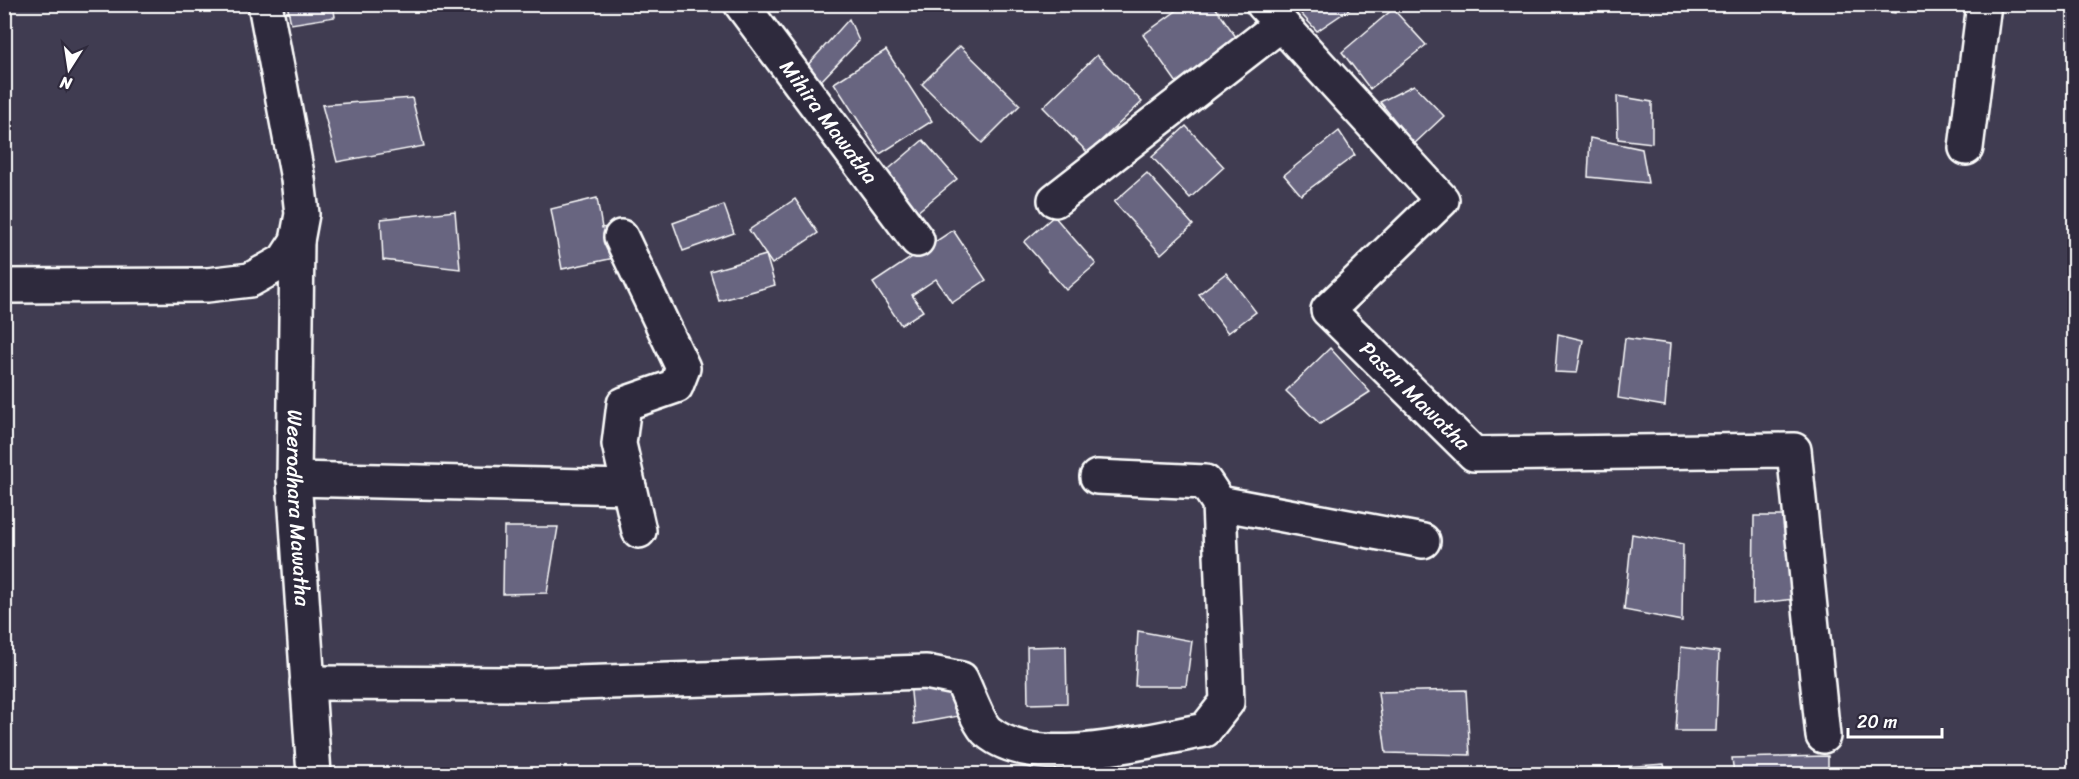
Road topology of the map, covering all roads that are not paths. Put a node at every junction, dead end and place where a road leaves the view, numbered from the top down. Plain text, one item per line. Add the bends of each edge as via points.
1 (265, 4) edge
2 (741, 4) edge
3 (1984, 4) edge
4 (1272, 14) edge
5 (1966, 148) dead end
6 (1055, 201) dead end
7 (621, 237) dead end
8 (917, 240) dead end
9 (297, 242) junction
10 (4, 286) edge
11 (1097, 477) dead end
12 (294, 479) junction
13 (629, 487) junction
14 (1220, 503) junction
15 (639, 531) dead end
16 (1424, 541) dead end
17 (308, 683) junction
18 (1823, 736) dead end
19 (314, 774) edge

1 - 9 street, Weerodhara Mawatha via 298,178 302,214
2 - 8 street, Mihira Mawatha
3 - 5 street
4 - 6 street
4 - 18 street, Pasan Mawatha via 1442,200 1328,310 1474,453 1794,450
7 - 13 street via 683,368 676,386 624,404 619,444
9 - 10 street via 284,261 250,280 207,285
9 - 12 street, Weerodhara Mawatha
11 - 14 street via 1205,482
12 - 13 street
12 - 17 street, Weerodhara Mawatha
13 - 15 street
14 - 16 street
14 - 17 street via 1227,702 1205,730 1064,754 1020,747 987,732 961,679 926,672 544,684
17 - 19 street, Weerodhara Mawatha

